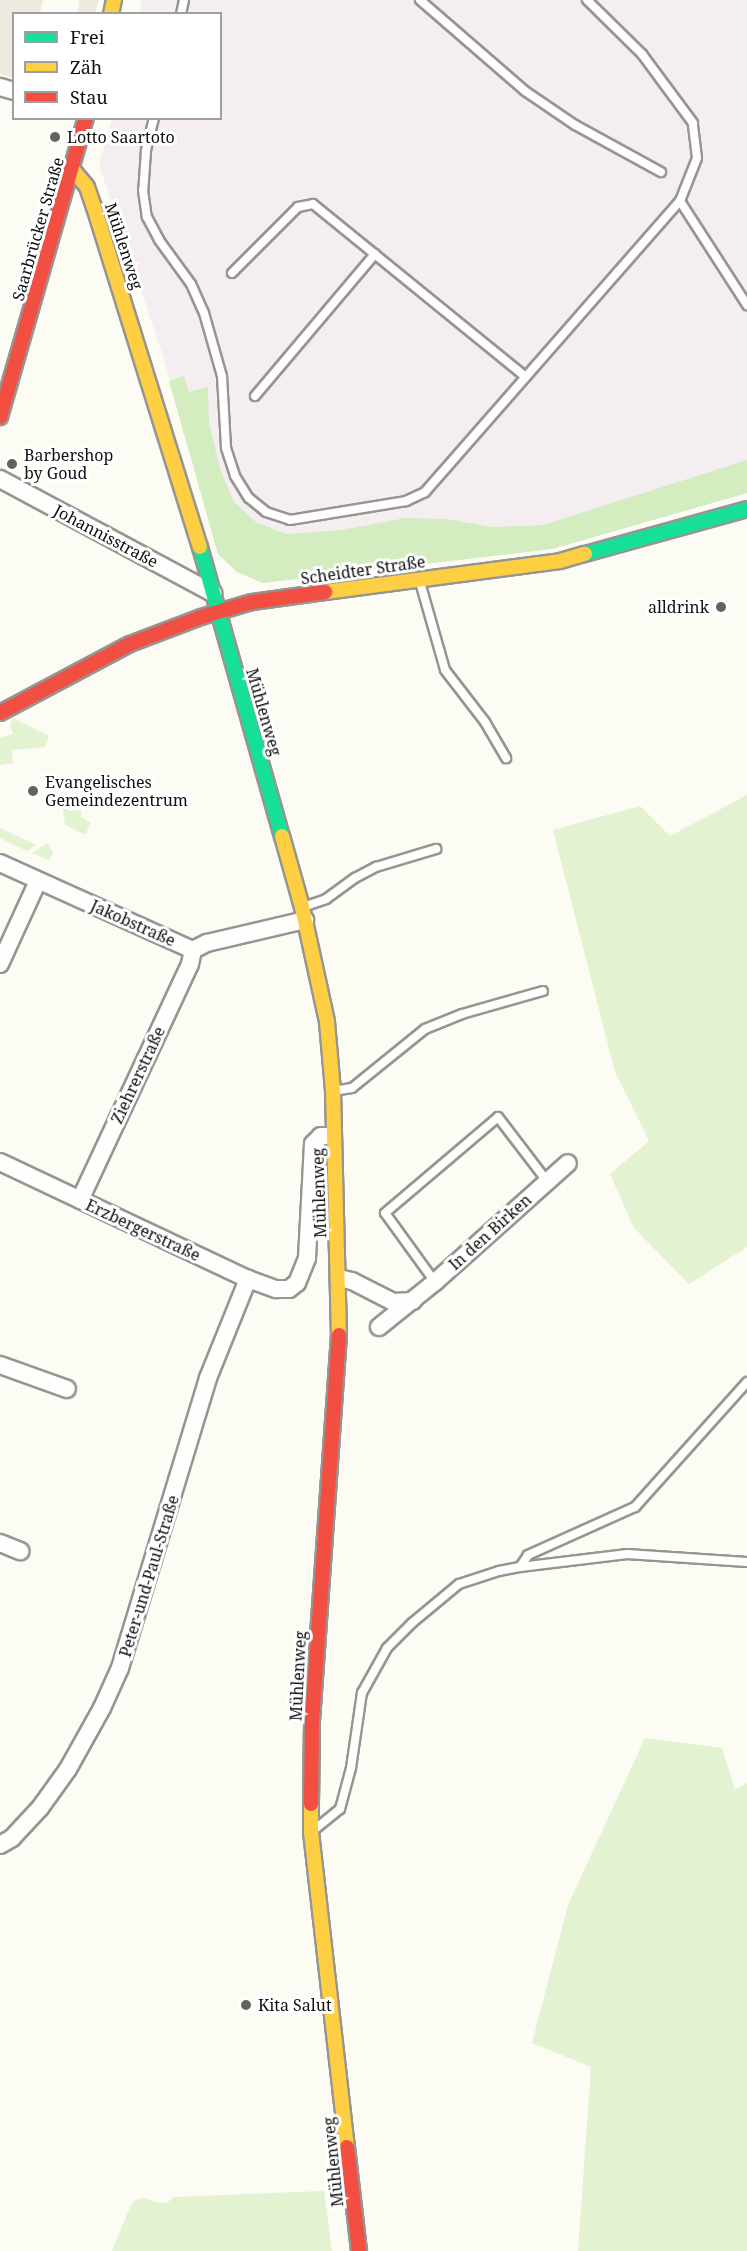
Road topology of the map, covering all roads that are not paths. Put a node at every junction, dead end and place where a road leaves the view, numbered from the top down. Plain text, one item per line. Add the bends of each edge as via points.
1 (420, 0) edge
2 (587, 0) edge
3 (85, 120) edge
4 (154, 120) edge
5 (72, 169) junction
6 (661, 172) dead end
7 (680, 201) junction
8 (375, 254) junction
9 (232, 273) dead end
10 (747, 305) edge
11 (526, 377) junction
12 (5, 382) edge
13 (255, 396) dead end
14 (0, 417) edge
15 (0, 479) edge
16 (747, 509) edge
17 (419, 579) junction
18 (213, 593) junction
19 (218, 611) junction
20 (0, 713) edge
21 (506, 758) dead end
22 (436, 849) dead end
23 (0, 863) edge
24 (38, 881) junction
25 (303, 914) junction
26 (193, 950) junction
27 (0, 964) edge
28 (543, 991) dead end
29 (333, 1091) junction
30 (333, 1136) junction
31 (0, 1162) edge
32 (567, 1163) dead end
33 (547, 1181) junction
34 (80, 1200) junction
35 (339, 1278) junction
36 (248, 1279) junction
37 (435, 1282) junction
38 (412, 1301) junction
39 (379, 1327) dead end
40 (0, 1365) edge
41 (747, 1382) edge
42 (67, 1389) dead end
43 (0, 1543) edge
44 (20, 1551) dead end
45 (747, 1562) edge
46 (520, 1567) junction
47 (311, 1832) junction
48 (0, 1845) edge
49 (359, 2251) edge

1 - 6 lane via 525,91 575,125
2 - 7 lane via 642,54 693,123 697,158
3 - 5 street, Saarbrücker Straße
4 - 11 lane via 143,190 147,218 191,284 204,314 222,376 226,448 235,476 249,498 266,512 290,520 406,501 425,492
5 - 12 street, Saarbrücker Straße
5 - 18 street, Mühlenweg via 87,188 97,216
7 - 10 lane
7 - 11 lane
8 - 9 lane via 313,204 298,207
8 - 11 lane
8 - 13 lane
12 - 14 street, Saarbrücker Straße
15 - 18 street, Johannisstraße
16 - 17 street, Scheidter Straße via 560,561
17 - 19 street, Scheidter Straße via 252,602
17 - 21 lane via 445,670 485,722
18 - 19 street, Mühlenweg
19 - 20 street, Scheidter Straße via 98,659
19 - 25 street, Mühlenweg
22 - 25 lane via 376,867
23 - 24 street, Jakobstraße
24 - 26 street, Jakobstraße
24 - 27 street
25 - 26 street, Jakobstraße
25 - 29 street, Mühlenweg via 327,1022
26 - 34 street, Ziehrerstraße via 190,964
28 - 29 lane via 425,1029 352,1088
29 - 30 street, Mühlenweg
30 - 35 street, Mühlenweg
30 - 36 street, Erzbergerstraße via 321,1136 313,1143 303,1274 289,1288 276,1289
31 - 34 street, Erzbergerstraße
32 - 33 street, In den Birken
33 - 37 street, In den Birken
33 - 37 lane via 498,1117 385,1213
34 - 36 street, Erzbergerstraße
35 - 38 street via 393,1302
35 - 47 street, Mühlenweg via 339,1337 312,1721
36 - 48 street, Peter-und-Paul-Straße via 208,1378 120,1668 68,1769 40,1808 12,1838
37 - 38 street, In den Birken
38 - 39 street, In den Birken
40 - 42 street
41 - 46 lane via 635,1507 528,1555
43 - 44 street
45 - 46 lane via 627,1554
46 - 47 lane via 459,1584 387,1648 363,1693 340,1809
47 - 49 street, Mühlenweg

